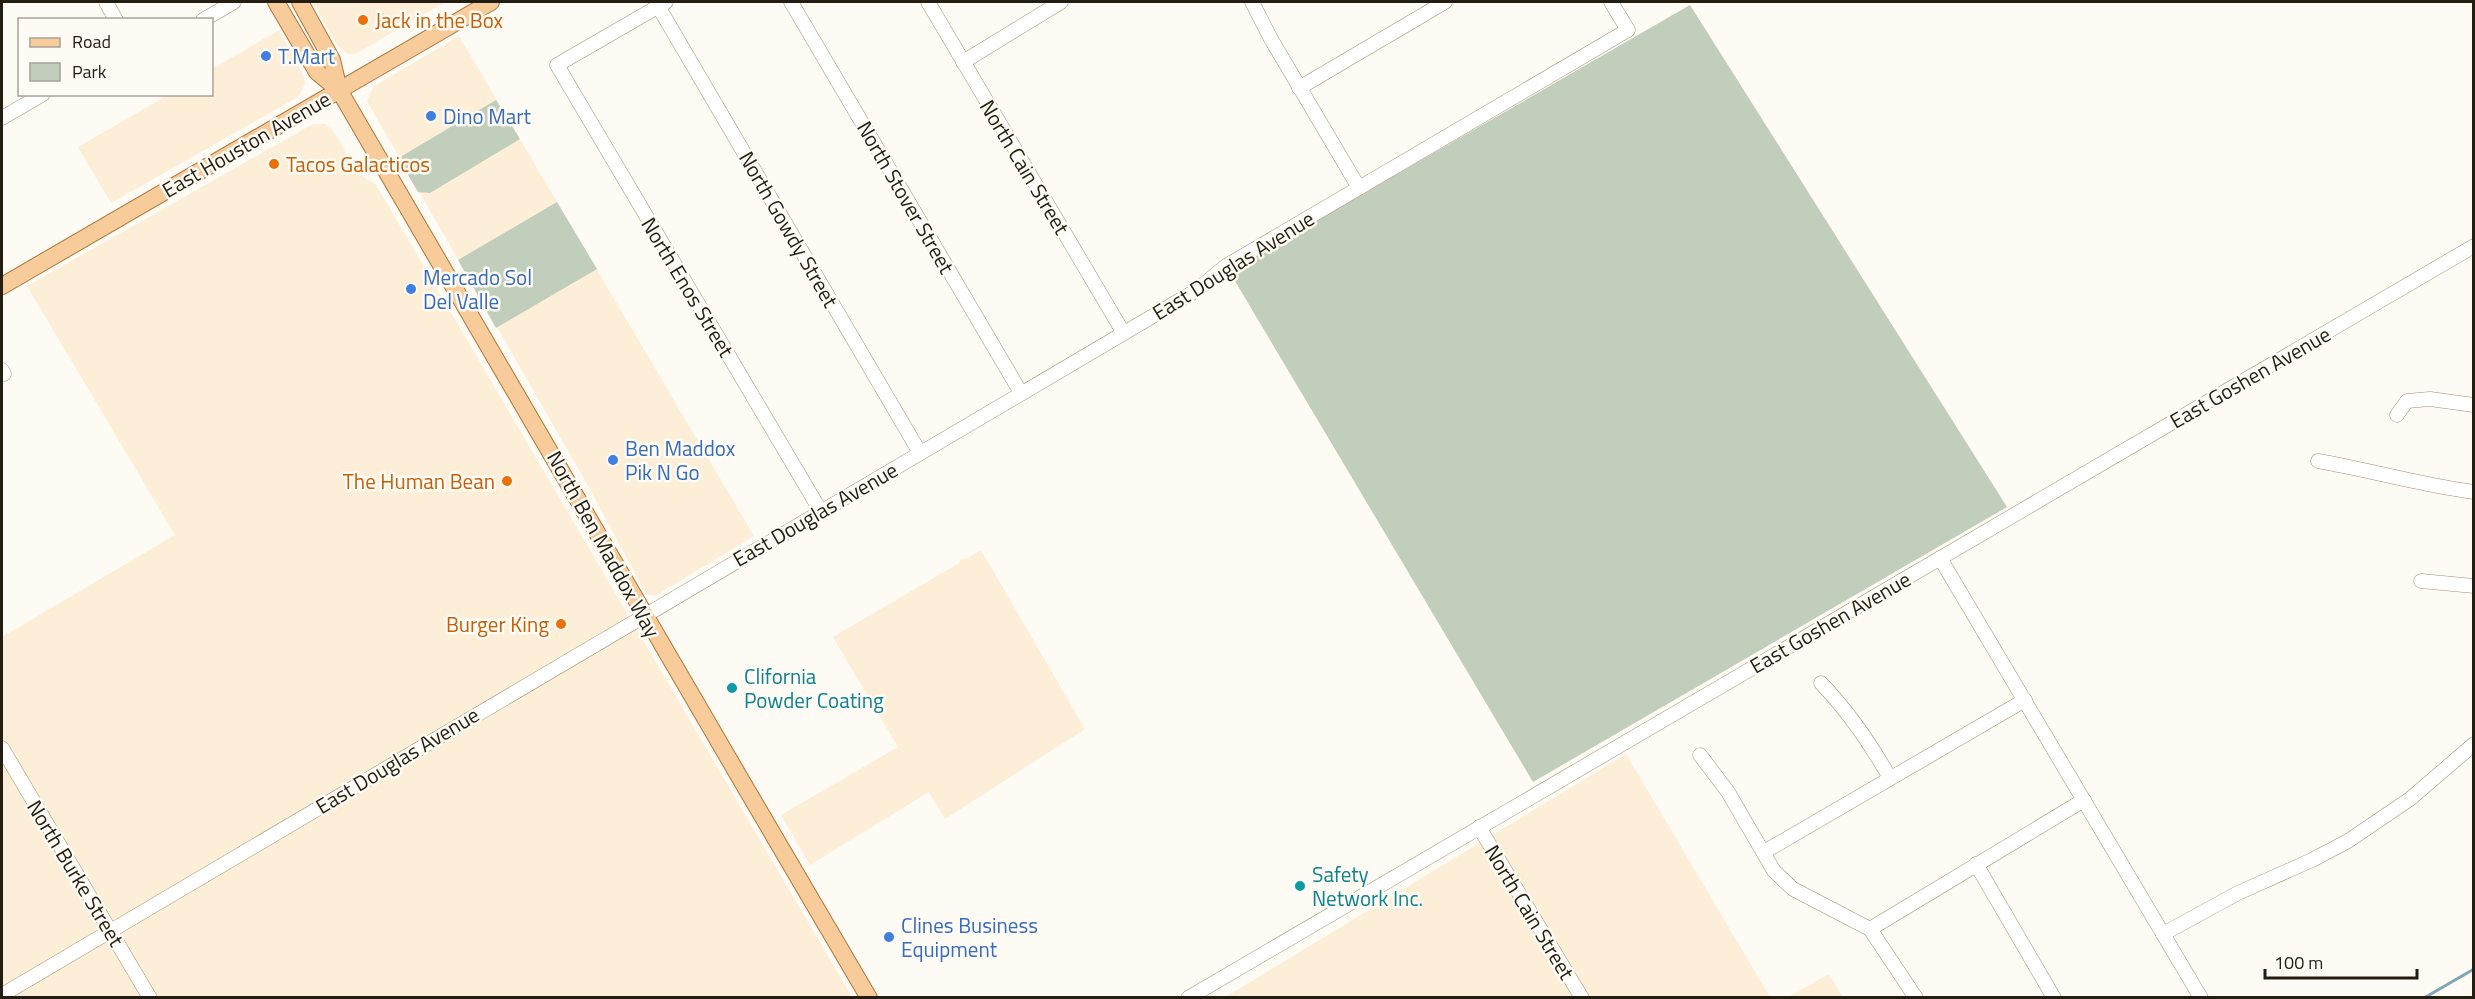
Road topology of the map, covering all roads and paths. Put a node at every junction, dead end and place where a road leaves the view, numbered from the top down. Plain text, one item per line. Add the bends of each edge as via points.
1 (106, 2) edge
2 (234, 2) edge
3 (276, 2) edge
4 (300, 2) edge
5 (491, 2) edge
6 (791, 2) edge
7 (927, 2) edge
8 (1061, 2) edge
9 (1252, 2) edge
10 (1445, 2) edge
11 (1611, 2) edge
12 (662, 4) edge
13 (115, 18) edge
14 (206, 18) edge
15 (963, 62) junction
16 (1299, 88) junction
17 (339, 90) junction
18 (39, 96) edge
19 (2, 117) edge
20 (1359, 188) junction
21 (2474, 246) edge
22 (2, 286) edge
23 (1123, 332) junction
24 (1021, 393) junction
25 (2474, 405) edge
26 (2397, 415) dead end
27 (920, 453) junction
28 (2318, 460) dead end
29 (2474, 492) edge
30 (820, 510) junction
31 (1940, 558) junction
32 (2421, 581) dead end
33 (2474, 586) edge
34 (644, 615) junction
35 (1821, 683) dead end
36 (2025, 699) junction
37 (2474, 744) edge
38 (2, 747) edge
39 (1700, 755) dead end
40 (1890, 778) junction
41 (2084, 800) junction
42 (1479, 826) junction
43 (1764, 852) junction
44 (1976, 864) junction
45 (1870, 929) junction
46 (109, 930) junction
47 (2163, 934) junction
48 (2, 995) edge
49 (150, 998) edge
50 (869, 998) edge
51 (1188, 998) edge
52 (1582, 998) edge
53 (1916, 998) edge
54 (2054, 998) edge
55 (2201, 998) edge

1 - 13 street
2 - 14 street
3 - 17 main road, North Ben Maddox Way via 317,72
4 - 17 main road, North Ben Maddox Way via 332,60
5 - 17 main road, East Houston Avenue
6 - 24 street, North Stover Street
7 - 15 street, North Cain Street
8 - 15 street
9 - 16 street
10 - 16 street
11 - 20 street, East Douglas Avenue via 1628,30
12 - 27 street, North Gowdy Street
12 - 30 street, North Enos Street via 557,65
15 - 23 street, North Cain Street
16 - 20 street
17 - 22 main road, East Houston Avenue
17 - 34 main road, North Ben Maddox Way via 572,485
18 - 19 street
20 - 23 street, East Douglas Avenue
21 - 31 street, East Goshen Avenue
23 - 24 street, East Douglas Avenue
24 - 27 street, East Douglas Avenue
25 - 26 street via 2430,399 2407,401
27 - 30 street, East Douglas Avenue
28 - 29 street via 2425,486
30 - 34 street, East Douglas Avenue
31 - 36 street
31 - 42 street, East Goshen Avenue
32 - 33 street
34 - 46 street, East Douglas Avenue
34 - 50 main road, North Ben Maddox Way
35 - 40 street via 1860,729
36 - 40 street
36 - 41 street
37 - 47 street via 2410,799 2348,841
38 - 46 street, North Burke Street
39 - 43 street
40 - 43 street
41 - 44 street
41 - 47 street
42 - 51 street, East Goshen Avenue
42 - 52 street, North Cain Street
43 - 45 street via 1774,871 1793,889
44 - 45 street
44 - 54 street
45 - 53 street
46 - 48 street, East Douglas Avenue
46 - 49 street, North Burke Street
47 - 55 street

